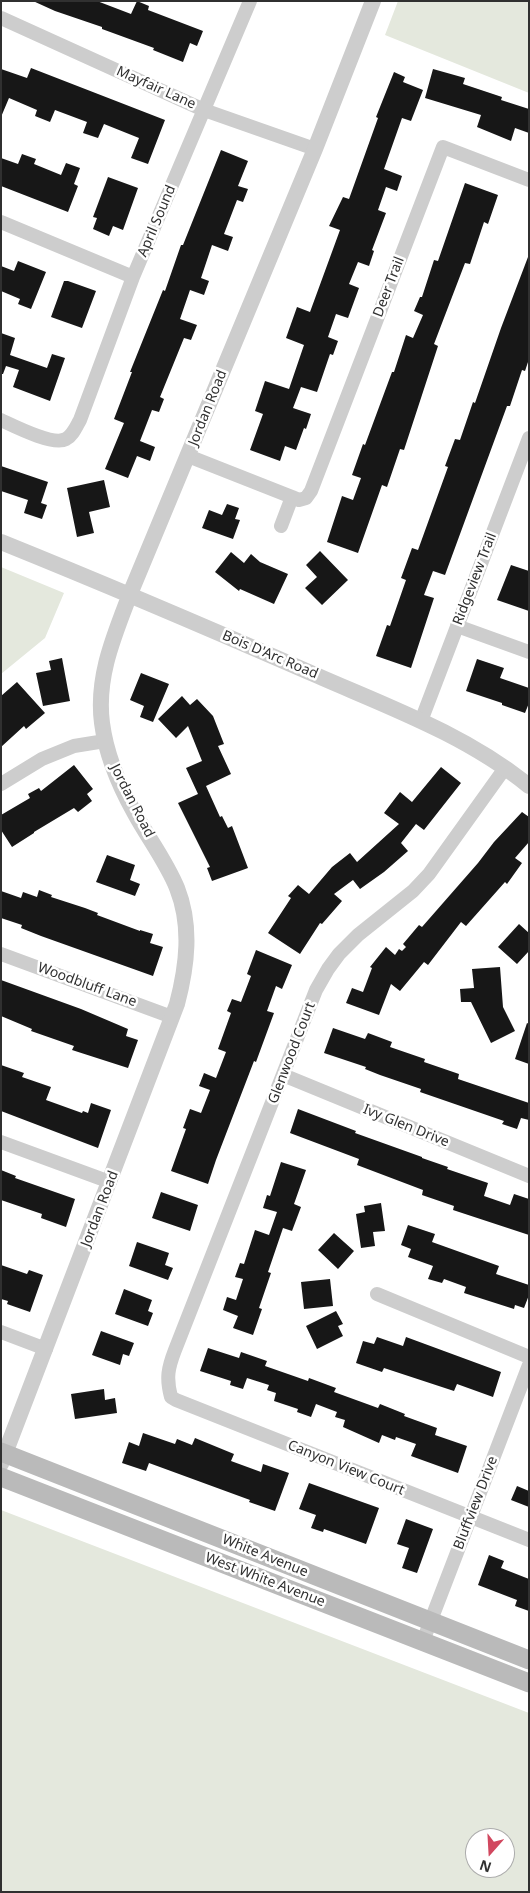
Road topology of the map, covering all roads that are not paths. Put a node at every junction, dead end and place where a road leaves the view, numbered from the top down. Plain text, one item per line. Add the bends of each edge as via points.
1 (250, 1) edge
2 (373, 1) edge
3 (1, 18) edge
4 (204, 110) junction
5 (315, 150) junction
6 (529, 180) edge
7 (1, 222) edge
8 (133, 277) junction
9 (1, 420) edge
10 (529, 438) edge
11 (188, 456) junction
12 (525, 459) edge
13 (292, 497) junction
14 (281, 526) dead end
15 (1, 542) edge
16 (130, 594) junction
17 (457, 626) junction
18 (529, 652) edge
19 (421, 720) junction
20 (105, 741) junction
21 (505, 768) junction
22 (1, 784) edge
23 (529, 786) edge
24 (1, 954) edge
25 (172, 1017) junction
26 (283, 1075) junction
27 (1, 1142) edge
28 (529, 1176) edge
29 (110, 1182) junction
30 (377, 1294) dead end
31 (1, 1332) edge
32 (46, 1349) junction
33 (529, 1356) edge
34 (529, 1365) edge
35 (169, 1390) joint
36 (3, 1457) edge
37 (1, 1477) edge
38 (470, 1518) junction
39 (529, 1540) edge
40 (430, 1622) junction
41 (423, 1641) junction
42 (529, 1660) edge
43 (529, 1683) edge

1 - 4 street, April Sound
2 - 5 street, Jordan Road
3 - 4 street, Mayfair Lane
4 - 5 street, Mayfair Lane
4 - 8 street, April Sound
5 - 11 street, Jordan Road
6 - 13 street, Deer Trail via 443,147 311,491 303,500
7 - 8 street
8 - 9 street, April Sound via 73,433 64,440 41,437
10 - 12 street, Ridgeview Trail
11 - 13 street
11 - 16 street, Jordan Road
12 - 17 street, Ridgeview Trail
13 - 14 street
15 - 16 street, Bois D'Arc Road
16 - 19 street, Bois D'Arc Road
16 - 20 street, Jordan Road via 105,665 101,707
17 - 18 street
17 - 19 street, Ridgeview Trail
19 - 21 street, Bois D'Arc Road
20 - 22 street via 74,746 42,759
20 - 25 street, Jordan Road via 114,773 165,864 184,914 187,946 184,978
21 - 23 street, Bois D'Arc Road
21 - 26 street, Glenwood Court via 429,874 358,935 328,969 316,990
24 - 25 street, Woodbluff Lane
25 - 29 street, Jordan Road
26 - 28 street, Ivy Glen Drive
26 - 35 street, Glenwood Court via 174,1350 167,1379
27 - 29 street
29 - 32 street, Jordan Road
30 - 33 street
31 - 32 street
32 - 36 street, Jordan Road
34 - 38 street, Bluffview Drive
35 - 38 street, Canyon View Court via 176,1400
36 - 40 main road, White Avenue
37 - 41 main road, West White Avenue
38 - 39 street, Canyon View Court
38 - 40 street, Bluffview Drive
40 - 41 street, Bluffview Drive
40 - 42 main road, White Avenue
41 - 43 main road, West White Avenue

